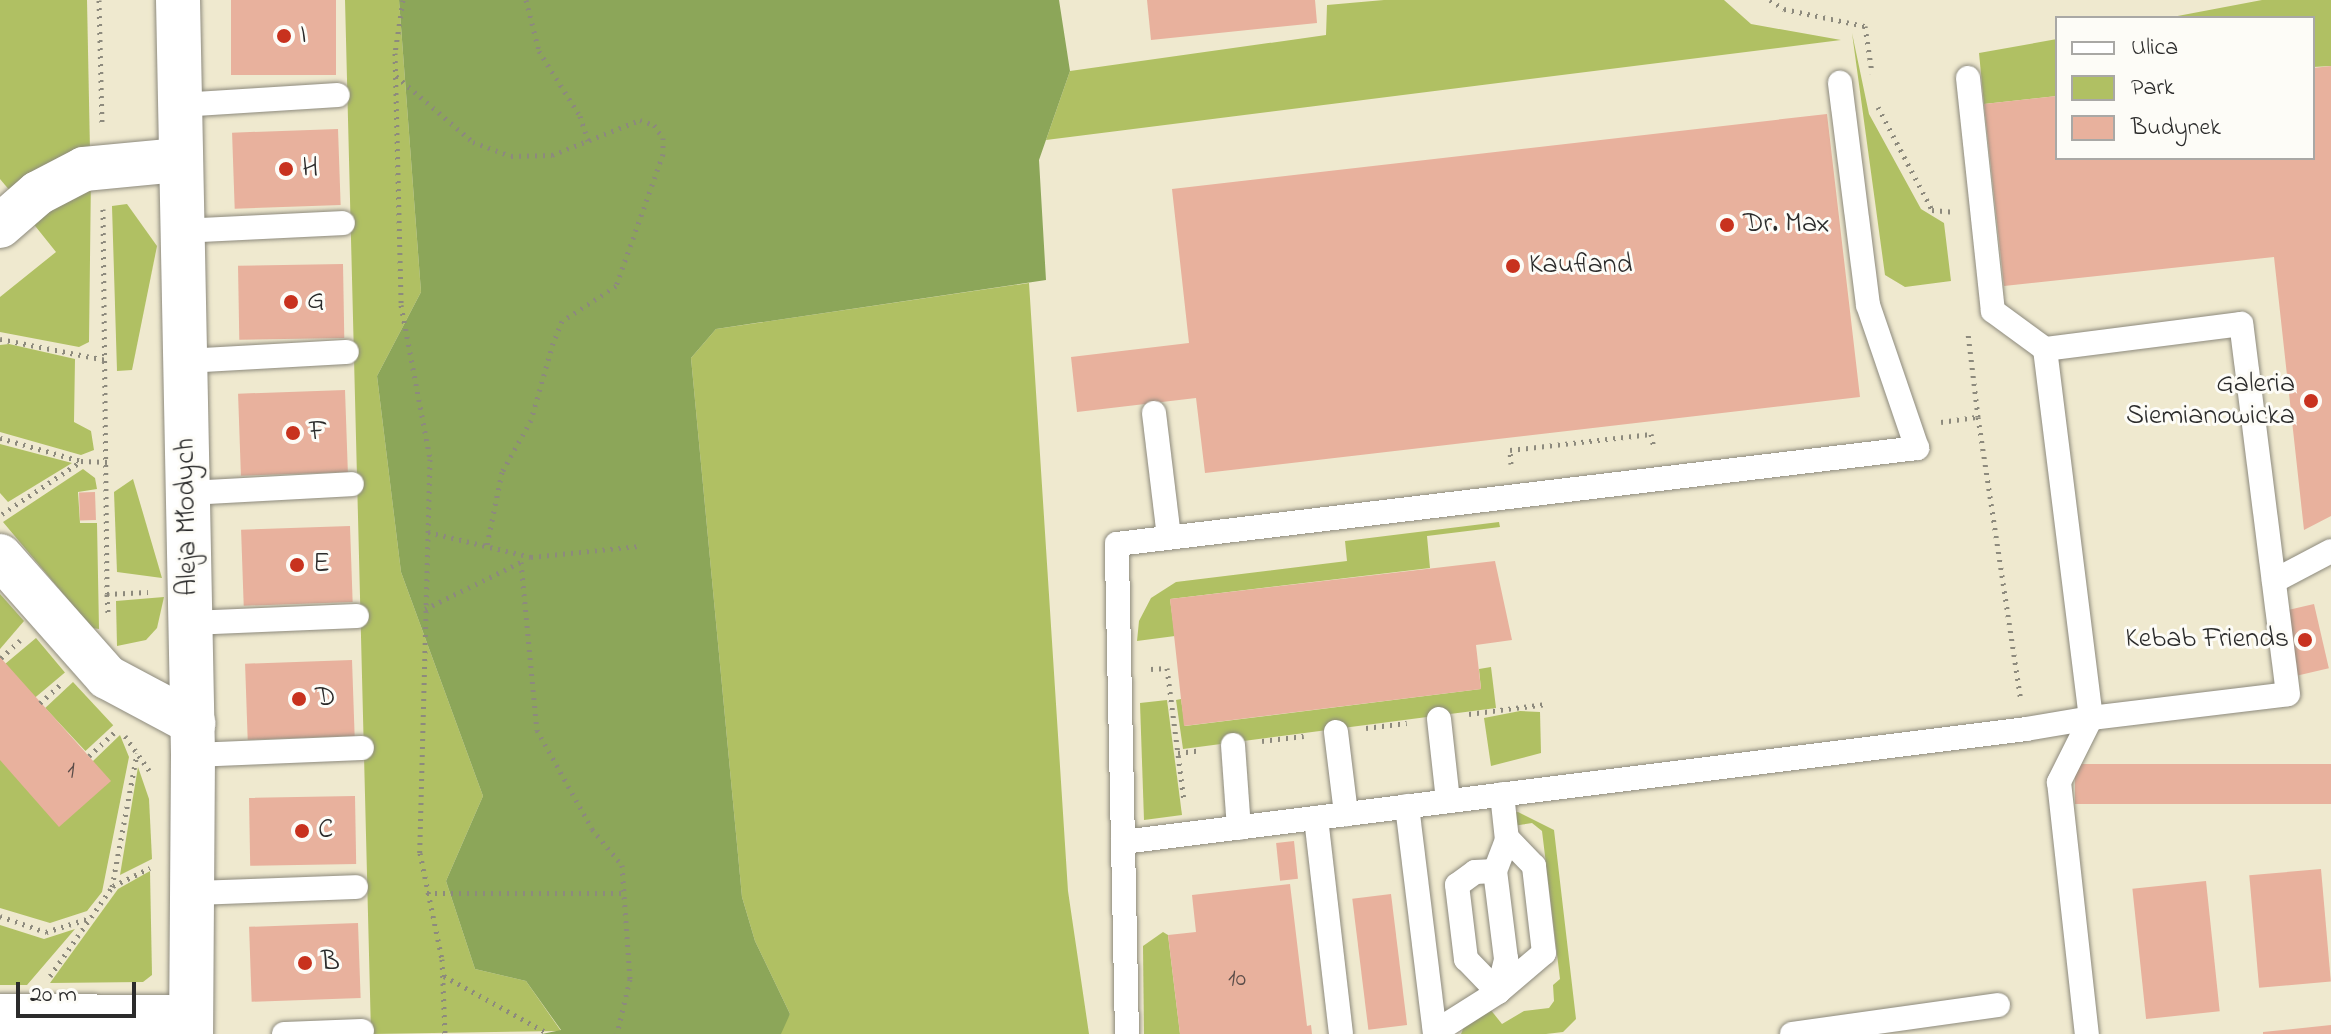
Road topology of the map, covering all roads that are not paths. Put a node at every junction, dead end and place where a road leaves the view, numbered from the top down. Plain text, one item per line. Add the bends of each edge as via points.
1 (178, 0) edge
2 (1968, 78) dead end
3 (1840, 83) dead end
4 (338, 95) dead end
5 (180, 105) junction
6 (180, 160) junction
7 (343, 223) dead end
8 (0, 226) edge
9 (182, 231) junction
10 (2045, 349) junction
11 (347, 352) dead end
12 (184, 361) junction
13 (1154, 413) dead end
14 (352, 484) dead end
15 (187, 493) junction
16 (1169, 537) junction
17 (2331, 551) edge
18 (0, 556) edge
19 (2274, 581) junction
20 (177, 607) junction
21 (357, 616) dead end
22 (2091, 718) junction
23 (1439, 719) dead end
24 (1336, 732) dead end
25 (193, 739) junction
26 (1233, 745) dead end
27 (362, 748) dead end
28 (1502, 794) junction
29 (1448, 801) junction
30 (1407, 806) junction
31 (1346, 814) junction
32 (1316, 818) junction
33 (1239, 828) junction
34 (1507, 838) junction
35 (1123, 842) junction
36 (1495, 871) junction
37 (356, 887) dead end
38 (194, 893) junction
39 (1498, 992) junction
40 (1998, 1005) dead end
41 (11, 1016) edge
42 (190, 1025) edge
43 (362, 1031) dead end
44 (1435, 1033) edge
45 (284, 1034) edge
46 (1127, 1034) edge
47 (1341, 1034) edge
48 (1792, 1034) edge
49 (2087, 1034) edge

1 - 5 street, Aleja Młodych
2 - 10 lane via 1993,311
3 - 16 lane via 1868,305 1917,448
4 - 5 lane
5 - 6 street, Aleja Młodych
6 - 8 street via 102,164 38,193
6 - 9 street, Aleja Młodych
7 - 9 lane
9 - 12 street, Aleja Młodych
10 - 19 lane via 2241,324
10 - 22 lane
11 - 12 lane
12 - 15 street, Aleja Młodych
13 - 16 lane
14 - 15 lane
15 - 20 street, Aleja Młodych
16 - 35 lane via 1117,544
17 - 19 lane
18 - 25 street via 107,677
19 - 22 lane via 2288,694
20 - 21 lane
20 - 25 street, Aleja Młodych
22 - 28 lane
22 - 49 lane via 2059,782
23 - 29 lane
24 - 31 lane
25 - 27 lane
25 - 38 street, Aleja Młodych
26 - 33 lane
28 - 29 lane
28 - 34 lane
29 - 30 lane
30 - 31 lane
30 - 44 lane
31 - 32 lane
32 - 33 lane
32 - 47 lane
33 - 35 lane
34 - 36 lane
34 - 39 lane via 1534,866 1544,953
35 - 46 lane
36 - 39 lane via 1506,959
36 - 39 lane via 1475,872 1457,885 1466,959
37 - 38 lane
38 - 42 street, Aleja Młodych
39 - 44 lane
40 - 48 lane
41 - 42 street
43 - 45 lane

